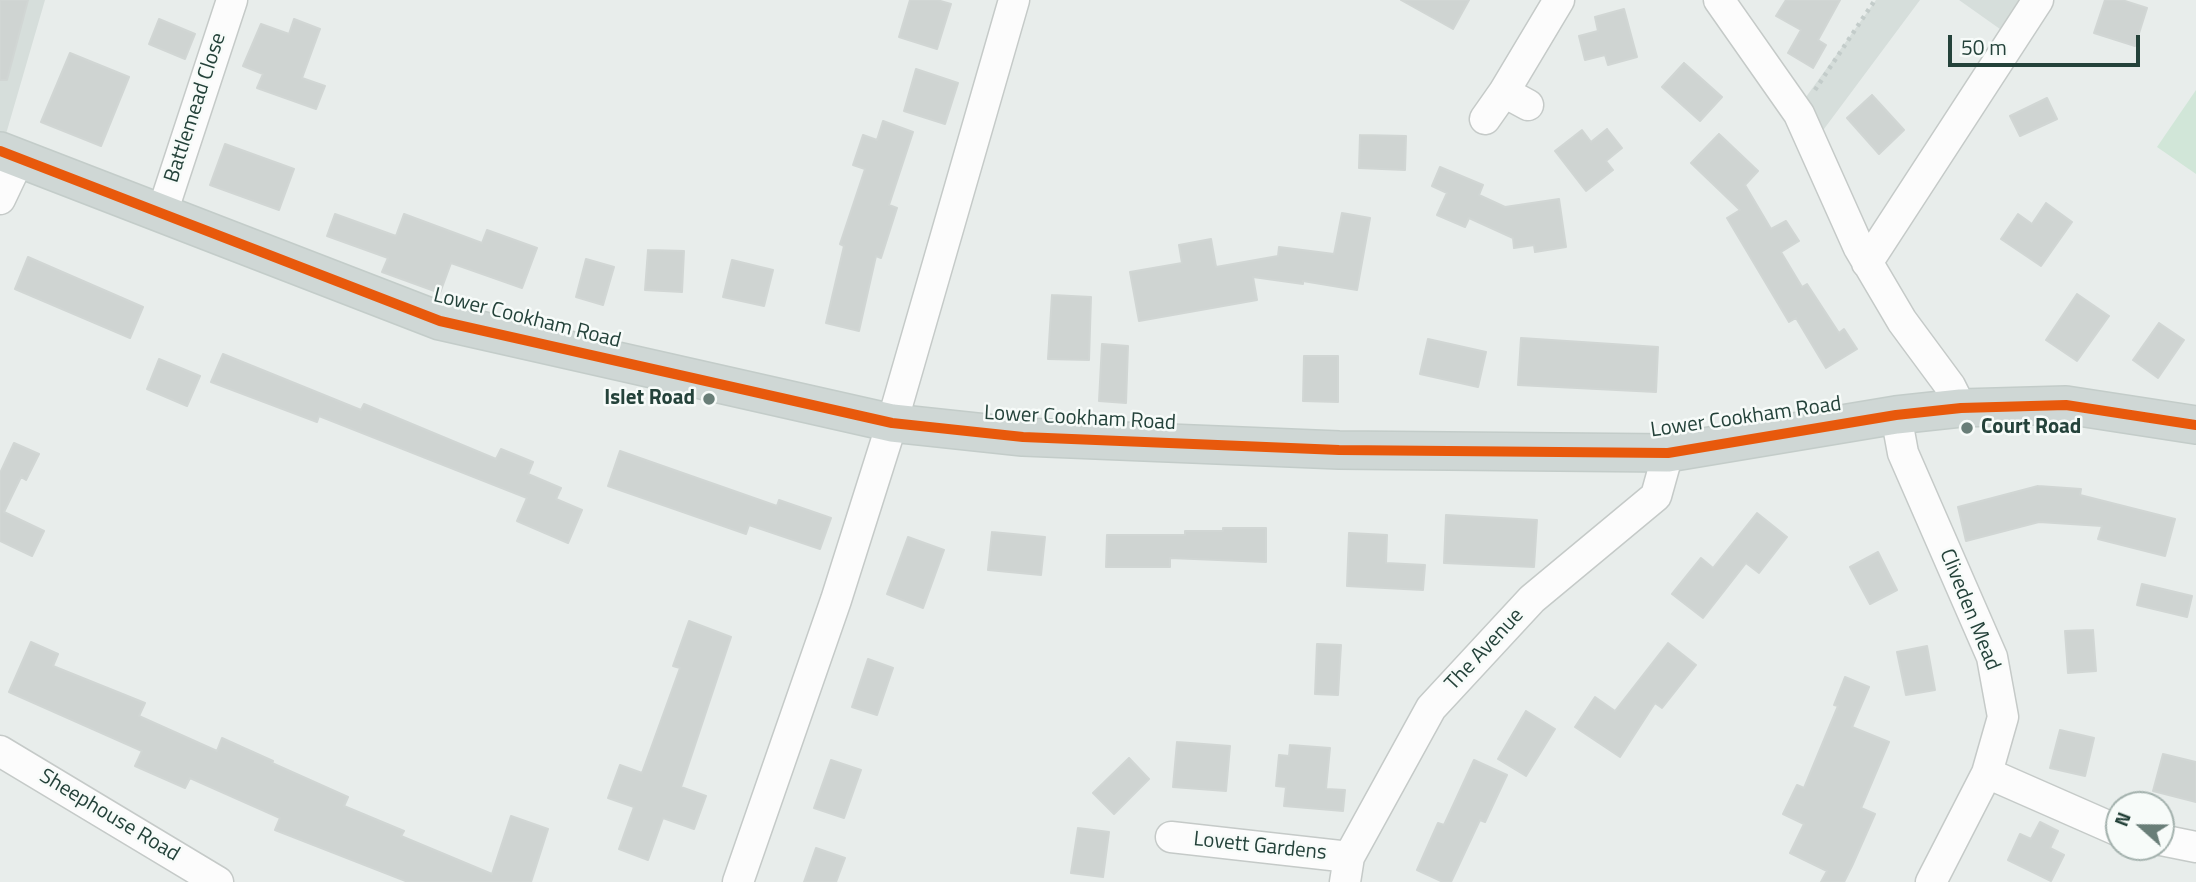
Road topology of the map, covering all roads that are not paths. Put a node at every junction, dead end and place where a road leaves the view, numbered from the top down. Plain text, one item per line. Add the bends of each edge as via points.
1 (232, 0) edge
2 (1014, 0) edge
3 (1559, 0) edge
4 (1719, 0) edge
5 (2038, 0) edge
6 (1485, 119) dead end
7 (10, 154) edge
8 (0, 199) edge
9 (161, 216) junction
10 (1867, 263) junction
11 (1961, 408) junction
12 (1896, 415) junction
13 (892, 423) junction
14 (2196, 425) edge
15 (1668, 453) junction
16 (0, 751) edge
17 (1987, 773) junction
18 (2105, 825) edge
19 (1171, 838) dead end
20 (2175, 843) edge
21 (2196, 847) edge
22 (1347, 870) edge
23 (218, 882) edge
24 (738, 882) edge
25 (1931, 882) edge

1 - 9 street, Battlemead Close
2 - 13 street
3 - 6 street via 1516,98
4 - 10 street via 1799,114
5 - 10 street
7 - 8 street
7 - 9 main road, Lower Cookham Road
9 - 13 main road, Lower Cookham Road via 440,321
10 - 11 street
11 - 12 main road, Lower Cookham Road
11 - 14 main road, Lower Cookham Road via 2066,405
12 - 15 main road, Lower Cookham Road
12 - 17 street, Cliveden Mead via 1903,453 1992,657 2003,717
13 - 15 main road, Lower Cookham Road via 1023,437 1326,450
13 - 24 street
15 - 22 street, The Avenue via 1656,496 1532,599 1432,708
16 - 23 street, Sheephouse Road
17 - 18 street
17 - 25 street, Cliveden Mead
19 - 22 street, Lovett Gardens
20 - 21 street

